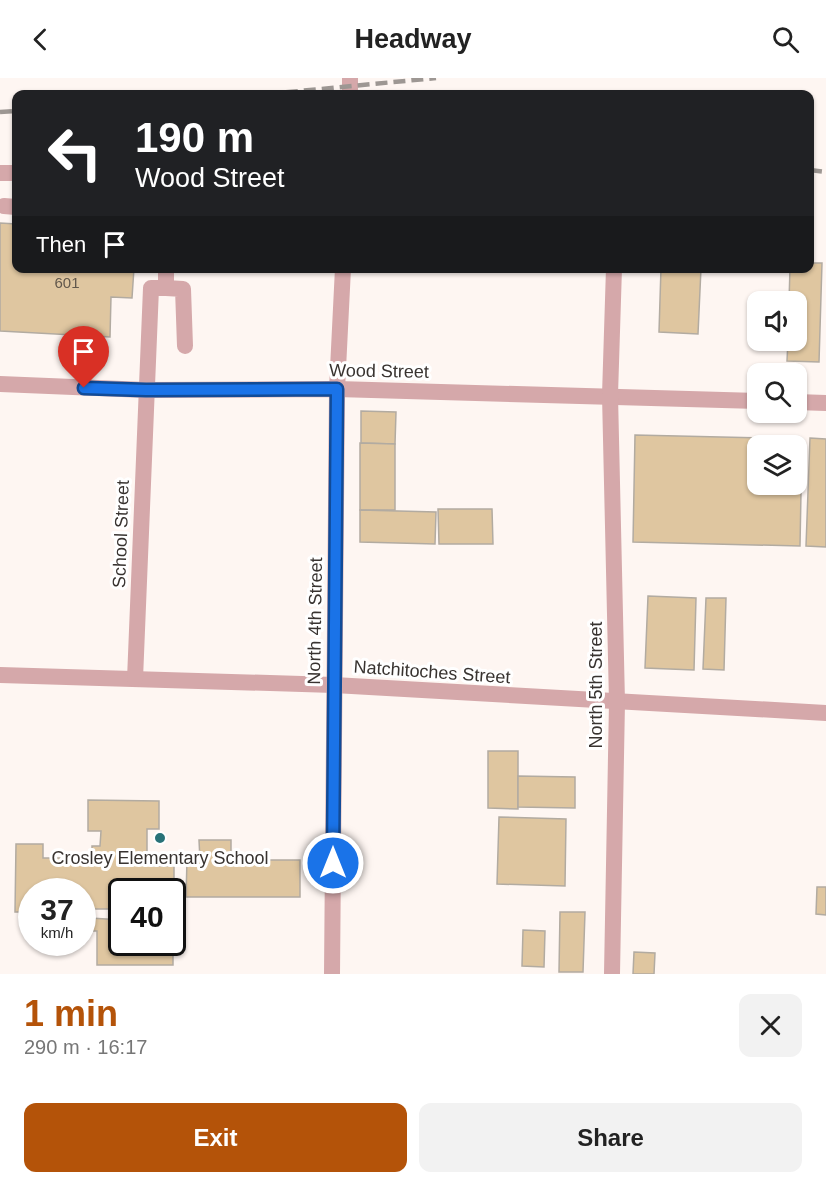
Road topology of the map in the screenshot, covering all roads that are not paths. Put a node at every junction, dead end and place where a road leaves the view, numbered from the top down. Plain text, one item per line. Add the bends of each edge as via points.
1 (166, 273) edge
2 (343, 273) edge
3 (614, 273) edge
4 (166, 288) junction
5 (185, 345) dead end
6 (0, 384) edge
7 (337, 389) junction
8 (146, 390) junction
9 (610, 395) junction
10 (747, 401) edge
11 (807, 403) edge
12 (826, 404) edge
13 (0, 675) edge
14 (135, 678) junction
15 (334, 685) junction
16 (617, 702) junction
17 (826, 713) edge
18 (332, 974) edge
19 (612, 974) edge

1 - 4 street
2 - 7 street, North 4th Street
3 - 9 street, North 5th Street
4 - 5 street via 183,289
4 - 8 street, School Street via 151,288
6 - 8 street, Wood Street
7 - 8 street, Wood Street
7 - 9 street, Wood Street
7 - 15 street, North 4th Street
8 - 14 street, School Street
9 - 10 street, Wood Street
9 - 16 street, North 5th Street
11 - 12 street
13 - 14 street, Natchitoches Street
14 - 15 street, Natchitoches Street
15 - 16 street, Natchitoches Street
15 - 18 street, North 4th Street
16 - 17 street, Natchitoches Street
16 - 19 street, North 5th Street

